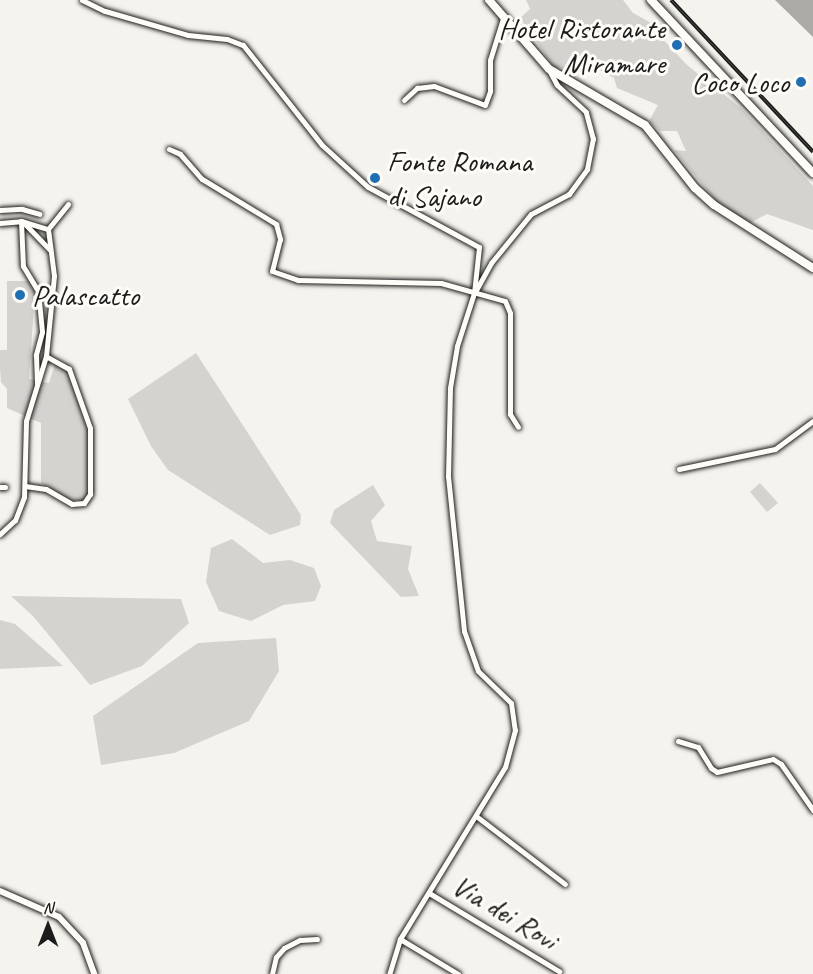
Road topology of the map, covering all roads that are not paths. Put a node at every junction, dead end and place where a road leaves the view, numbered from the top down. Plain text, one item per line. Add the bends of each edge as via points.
1 (82, 0) edge
2 (489, 0) edge
3 (651, 0) edge
4 (504, 15) junction
5 (549, 69) junction
6 (404, 100) dead end
7 (169, 149) dead end
8 (813, 173) edge
9 (68, 204) dead end
10 (0, 210) edge
11 (39, 214) dead end
12 (21, 221) junction
13 (0, 223) edge
14 (48, 229) junction
15 (51, 251) junction
16 (813, 268) edge
17 (474, 293) junction
18 (46, 357) junction
19 (37, 386) junction
20 (813, 421) edge
21 (518, 427) dead end
22 (679, 469) dead end
23 (25, 486) junction
24 (0, 534) edge
25 (678, 741) dead end
26 (813, 810) edge
27 (476, 816) junction
28 (565, 884) dead end
29 (0, 891) edge
30 (429, 893) junction
31 (317, 939) dead end
32 (400, 939) junction
33 (559, 971) dead end
34 (94, 974) edge
35 (272, 974) edge
36 (389, 974) edge
37 (458, 974) edge

1 - 17 street via 105,11 188,35 228,39 243,45 322,145 368,187 479,248
2 - 4 main road
3 - 8 main road
4 - 5 main road
4 - 6 street via 490,60 490,91 485,105 434,86 417,88
5 - 16 main road via 645,125 695,188 714,205
5 - 17 street via 557,85 589,119 593,139 587,169 569,194 531,213 491,263
7 - 17 street via 180,154 202,180 276,224 280,239 272,271 298,280 441,283
9 - 14 street
10 - 11 street via 22,209
12 - 13 street
12 - 14 street
12 - 15 street via 38,233
12 - 19 street via 23,266 38,291 42,332 36,355
14 - 15 street
15 - 18 street via 54,276
17 - 21 street via 498,297 508,306 510,414
17 - 27 street via 457,346 450,388 448,476 458,592 464,631 478,671 510,703 516,719 505,767
18 - 19 street
18 - 23 street via 69,369 83,406 91,443 90,494 84,503 72,504 46,489
19 - 23 street via 26,421
20 - 22 street via 775,449
23 - 24 street via 15,520
25 - 26 street via 698,747 717,772 773,759 781,764
27 - 28 street
27 - 30 street
29 - 34 street via 59,917 83,944
30 - 32 street
30 - 33 street, Via dei Rovi
31 - 35 street via 300,939 284,948 276,957
32 - 36 street
32 - 37 street

